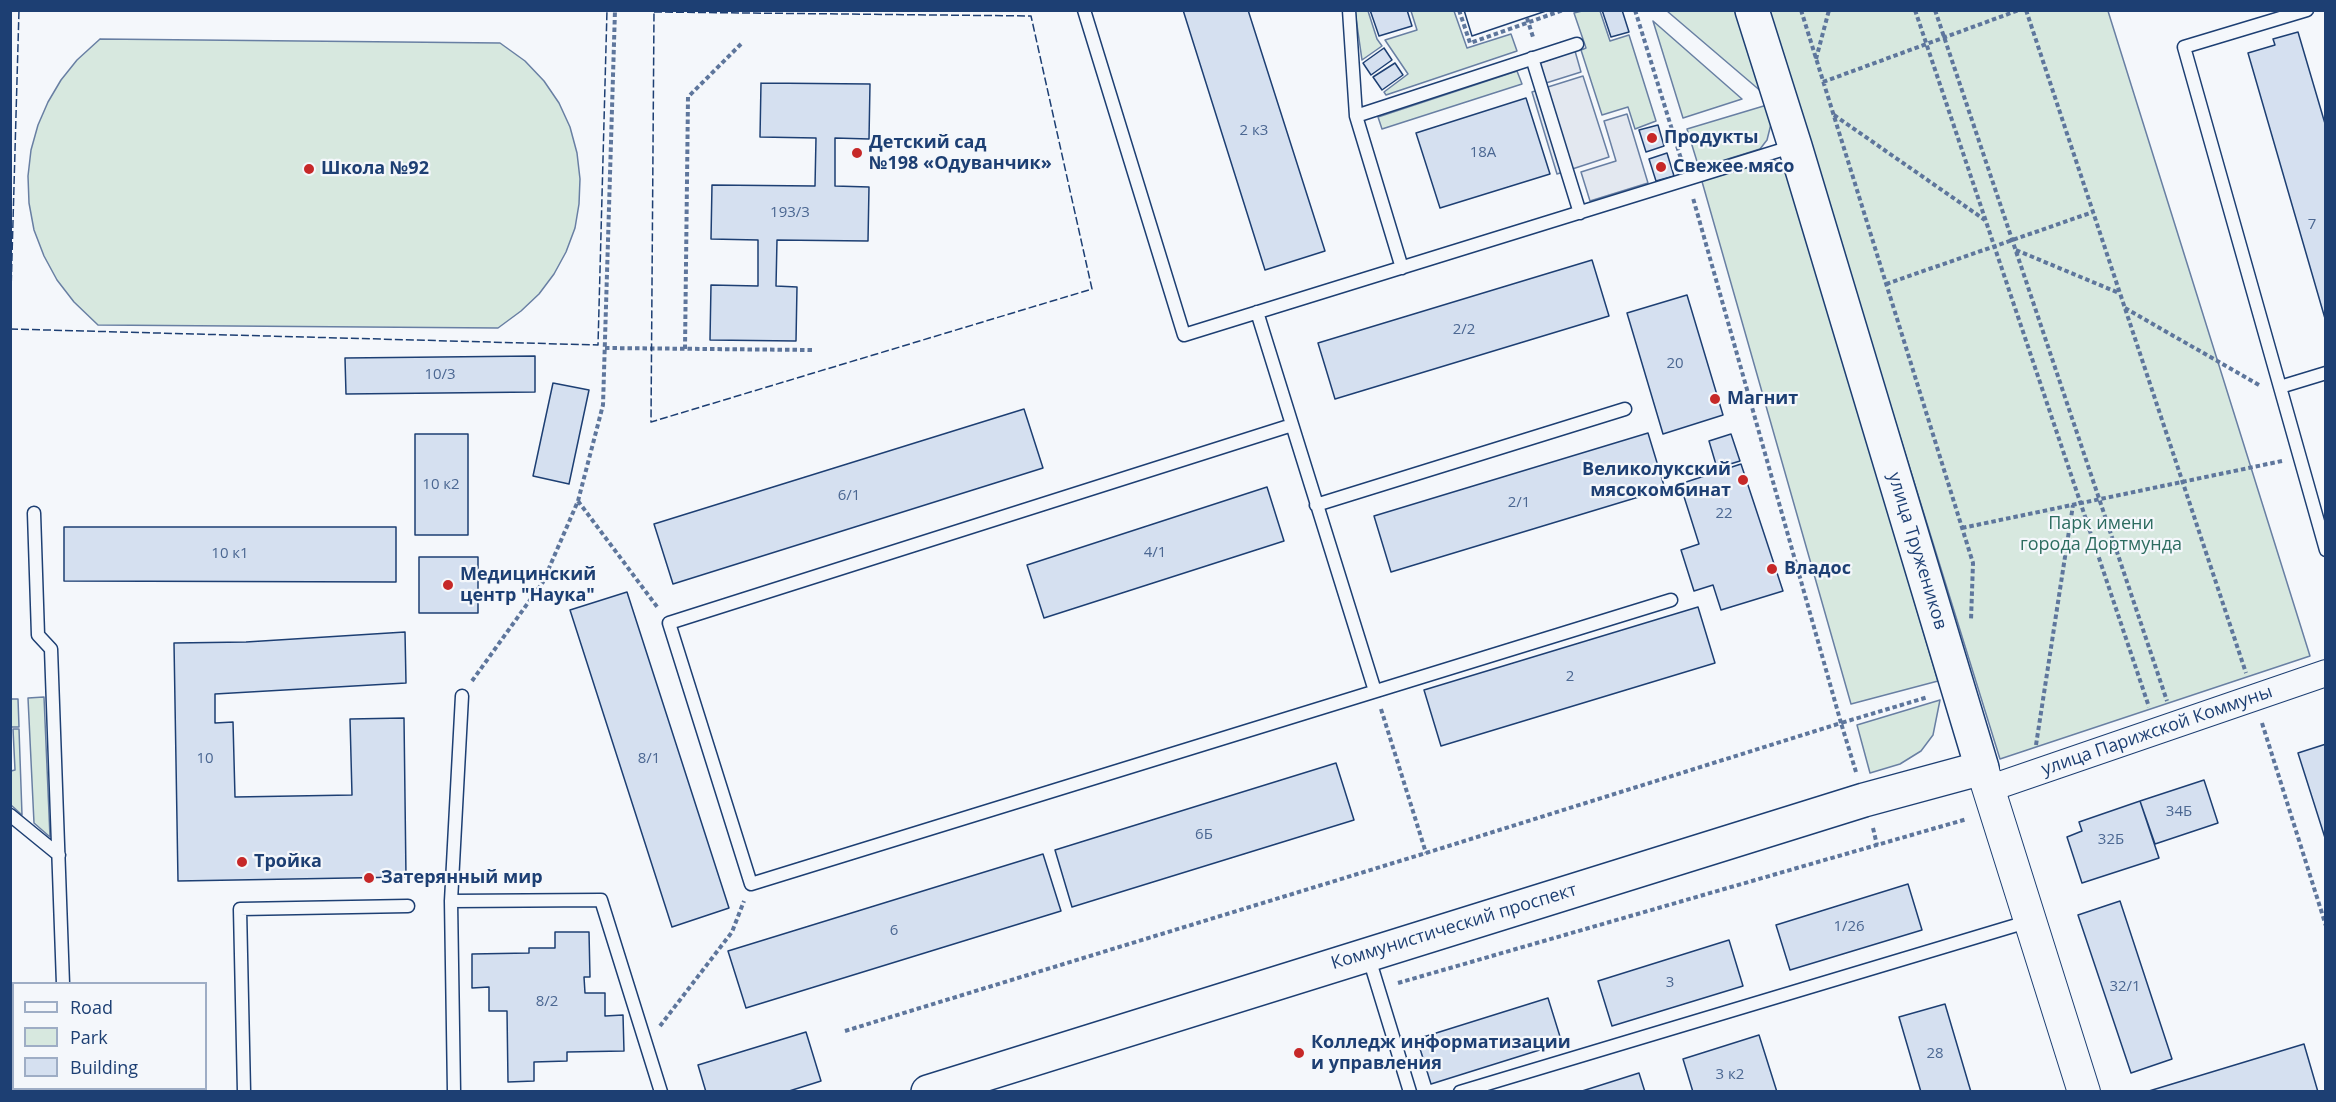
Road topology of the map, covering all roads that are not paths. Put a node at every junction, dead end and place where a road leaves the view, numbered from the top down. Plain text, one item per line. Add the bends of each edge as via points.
1 (1084, 10) edge
2 (1349, 10) edge
3 (1752, 10) edge
4 (2307, 10) edge
5 (1577, 44) dead end
6 (1532, 58) junction
7 (1356, 116) junction
8 (1796, 146) junction
9 (1580, 213) junction
10 (1402, 268) junction
11 (1257, 312) junction
12 (2325, 373) edge
13 (2282, 393) junction
14 (1625, 409) dead end
15 (1292, 425) junction
16 (1316, 505) junction
17 (34, 513) dead end
18 (2325, 550) edge
19 (1671, 600) dead end
20 (2325, 673) edge
21 (1375, 691) junction
22 (462, 696) road end
23 (1988, 790) junction
24 (10, 815) edge
25 (59, 855) junction
26 (451, 902) junction
27 (408, 906) dead end
28 (2031, 921) junction
29 (1368, 954) junction
30 (63, 982) edge
31 (974, 1085) edge
32 (244, 1092) edge
33 (454, 1092) edge
34 (661, 1092) edge
35 (928, 1092) edge
36 (1410, 1092) edge
37 (1460, 1092) edge
38 (2084, 1092) edge

1 - 11 lane via 1184,335
2 - 7 lane
3 - 8 main road, улица Тружеников
4 - 13 lane via 2184,47
5 - 6 lane
6 - 7 lane
6 - 9 lane
7 - 10 lane
8 - 9 lane
8 - 23 main road, улица Тружеников
9 - 10 lane
10 - 11 lane
11 - 15 lane
12 - 13 lane
13 - 18 lane
14 - 16 lane
15 - 16 lane
15 - 21 lane via 669,623 751,884
16 - 21 lane
17 - 25 lane via 38,635 51,650
19 - 21 lane
20 - 23 street, улица Парижской Коммуны
22 - 26 lane
23 - 28 street, улица Тружеников
23 - 29 main road, Коммунистический проспект via 1864,800
24 - 25 lane
25 - 30 lane
26 - 33 lane
26 - 34 lane via 601,900
27 - 32 lane via 240,909
28 - 37 lane
28 - 38 street, улица Тружеников
29 - 31 main road, Коммунистический проспект
29 - 36 lane
31 - 35 main road, Коммунистический проспект

